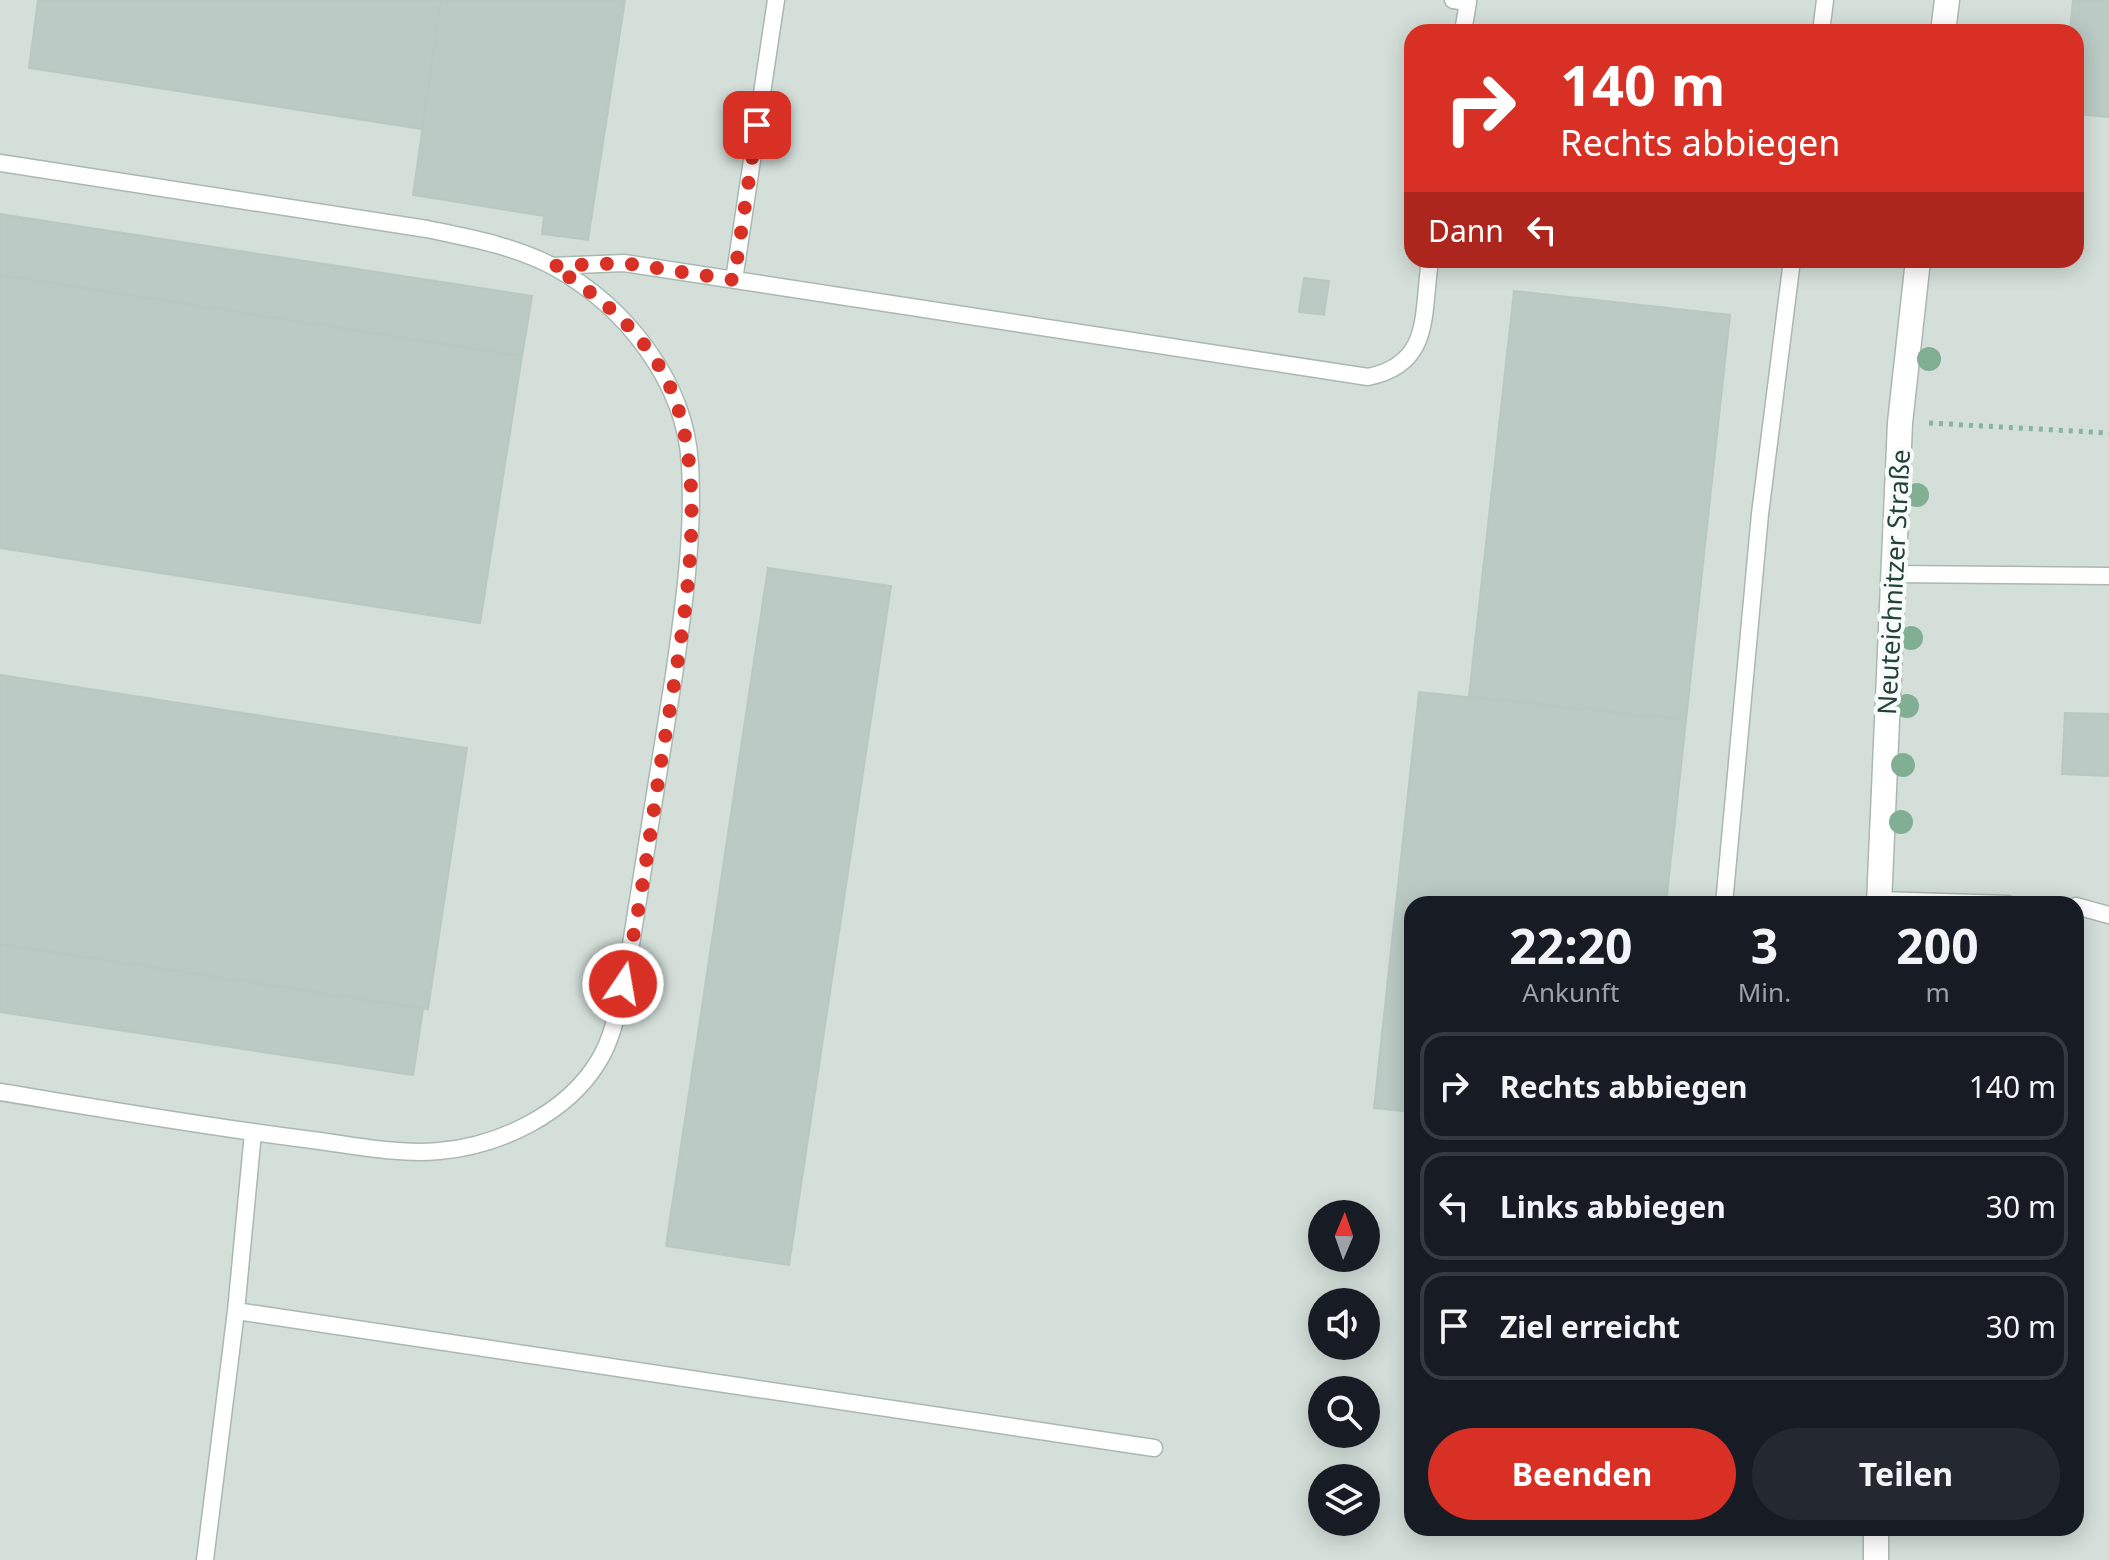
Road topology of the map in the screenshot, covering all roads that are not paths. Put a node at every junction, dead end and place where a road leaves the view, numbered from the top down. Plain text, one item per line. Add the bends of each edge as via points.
1 (776, 0) edge
2 (1453, 0) edge
3 (1825, 0) edge
4 (1947, 0) edge
5 (1464, 24) edge
6 (1822, 24) edge
7 (1944, 24) edge
8 (0, 163) edge
9 (552, 266) junction
10 (1429, 268) edge
11 (1791, 268) edge
12 (1917, 268) edge
13 (734, 280) junction
14 (1892, 574) junction
15 (2109, 576) edge
16 (1725, 896) edge
17 (1879, 896) edge
18 (2084, 908) edge
19 (2109, 915) edge
20 (0, 1092) edge
21 (253, 1133) junction
22 (236, 1311) junction
23 (1154, 1448) dead end
24 (1876, 1536) edge
25 (205, 1560) edge
26 (1876, 1560) edge

1 - 13 lane
2 - 5 lane via 1468,2
3 - 6 lane
4 - 7 street
8 - 9 lane via 427,229 493,243
9 - 13 lane via 624,263
9 - 21 lane via 599,296 662,370 690,462 690,566 630,948 612,1025 599,1061 574,1090 528,1126 500,1138 439,1151
10 - 13 lane via 1418,344 1392,372 1368,377
11 - 16 lane via 1760,514
12 - 14 street, Neuteichnitzer Straße via 1900,423
14 - 15 lane
14 - 17 street, Neuteichnitzer Straße
18 - 19 lane
20 - 21 lane
21 - 22 lane
22 - 23 lane
22 - 25 lane
24 - 26 street

